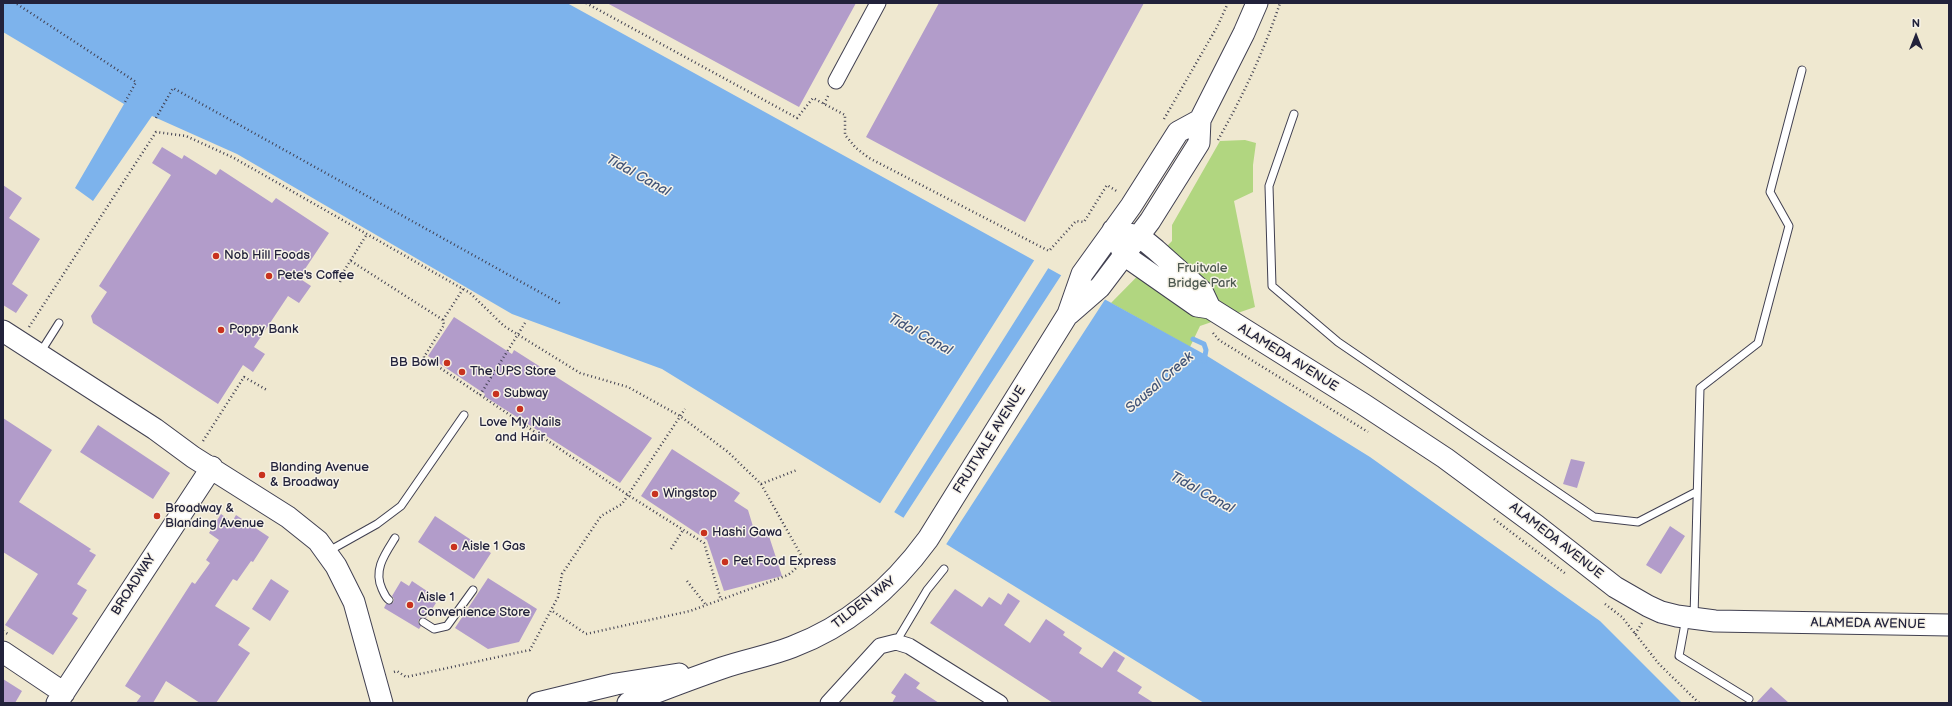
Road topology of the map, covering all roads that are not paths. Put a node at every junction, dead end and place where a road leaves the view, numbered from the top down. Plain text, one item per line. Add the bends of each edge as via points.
1 (878, 3) edge
2 (1257, 3) edge
3 (1802, 70) dead end
4 (836, 81) dead end
5 (1294, 114) dead end
6 (1200, 120) junction
7 (1113, 230) junction
8 (1138, 236) junction
9 (1124, 255) junction
10 (1068, 314) junction
11 (1210, 318) junction
12 (59, 323) dead end
13 (11, 336) edge
14 (39, 354) junction
15 (464, 415) dead end
16 (212, 467) junction
17 (1696, 492) junction
18 (395, 538) dead end
19 (326, 552) junction
20 (910, 564) joint
21 (944, 569) dead end
22 (473, 590) dead end
23 (389, 600) dead end
24 (1690, 618) junction
25 (423, 622) dead end
26 (1949, 625) edge
27 (896, 642) junction
28 (3, 652) edge
29 (724, 668) junction
30 (60, 698) edge
31 (378, 699) edge
32 (1750, 699) dead end
33 (395, 703) edge
34 (538, 703) edge
35 (628, 703) edge
36 (828, 703) edge
37 (1000, 703) edge

1 - 4 street
2 - 6 street, FRUITVALE AVENUE
3 - 17 lane via 1770,192 1789,226 1758,343 1700,388
5 - 17 lane via 1269,186 1272,286 1338,342 1594,517 1638,522
6 - 7 street, FRUITVALE AVENUE via 1178,132
6 - 8 street, FRUITVALE AVENUE via 1199,143
7 - 8 street
7 - 9 street
7 - 10 street, FRUITVALE AVENUE via 1082,274
8 - 9 street, FRUITVALE AVENUE
8 - 11 street via 1202,291
9 - 10 street, FRUITVALE AVENUE via 1100,287
9 - 11 street, ALAMEDA AVENUE
10 - 20 street, FRUITVALE AVENUE
11 - 24 street, ALAMEDA AVENUE via 1425,445 1489,490 1615,587 1661,612
12 - 14 lane
13 - 14 street
14 - 16 street via 193,457
15 - 19 lane via 401,506 377,524
16 - 19 street via 288,517 318,541
16 - 30 street, BROADWAY
17 - 24 lane
18 - 23 lane via 378,571 380,585
19 - 31 street via 354,602
20 - 29 street, TILDEN WAY via 885,589 828,631 770,655
21 - 27 lane via 927,590
22 - 25 lane via 447,626 434,629
24 - 26 street, ALAMEDA AVENUE via 1740,622
24 - 32 lane via 1680,656
27 - 36 street via 880,646
27 - 37 street via 909,646
28 - 30 street
29 - 34 street, TILDEN WAY via 616,684
29 - 35 street, TILDEN WAY
31 - 33 street

